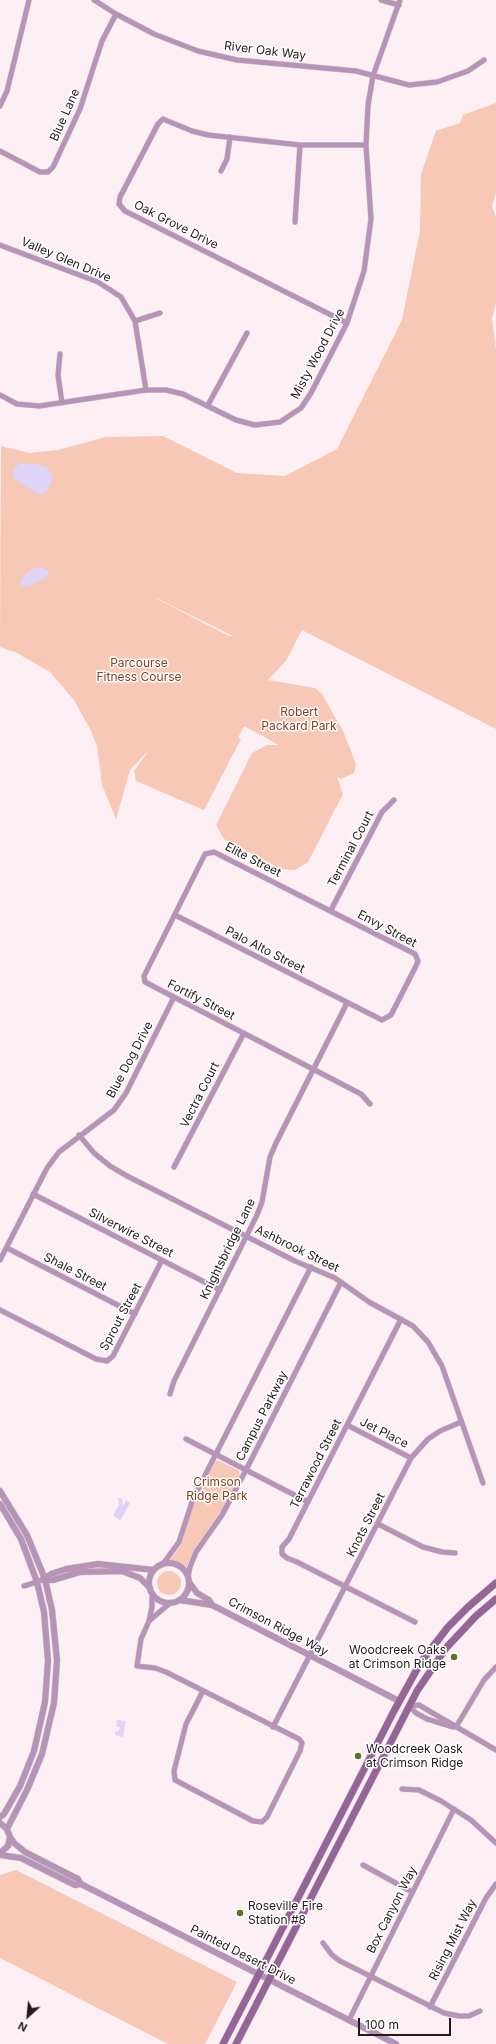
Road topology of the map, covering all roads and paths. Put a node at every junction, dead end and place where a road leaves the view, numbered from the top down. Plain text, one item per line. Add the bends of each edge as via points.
1 (29, 0) edge
2 (94, 0) edge
3 (381, 0) edge
4 (399, 2) edge
5 (116, 14) junction
6 (484, 60) dead end
7 (373, 76) junction
8 (0, 106) edge
9 (230, 137) junction
10 (300, 145) junction
11 (366, 145) junction
12 (0, 151) edge
13 (220, 171) dead end
14 (295, 222) dead end
15 (0, 245) edge
16 (160, 313) dead end
17 (135, 321) junction
18 (347, 323) junction
19 (247, 333) dead end
20 (60, 354) dead end
21 (146, 390) junction
22 (0, 395) edge
23 (62, 403) junction
24 (208, 406) junction
25 (394, 800) dead end
26 (330, 910) junction
27 (175, 916) junction
28 (174, 997) junction
29 (347, 1003) junction
30 (244, 1033) junction
31 (313, 1068) junction
32 (370, 1104) dead end
33 (80, 1135) junction
34 (174, 1167) dead end
35 (33, 1194) junction
36 (247, 1237) junction
37 (6, 1248) junction
38 (0, 1260) edge
39 (162, 1260) junction
40 (311, 1267) junction
41 (341, 1282) junction
42 (220, 1290) junction
43 (0, 1310) edge
44 (135, 1314) junction
45 (401, 1319) junction
46 (170, 1394) dead end
47 (461, 1422) junction
48 (347, 1425) junction
49 (186, 1439) dead end
50 (215, 1454) junction
51 (411, 1458) junction
52 (246, 1470) junction
53 (482, 1484) dead end
54 (0, 1491) edge
55 (308, 1502) junction
56 (0, 1504) edge
57 (378, 1524) junction
58 (455, 1553) dead end
59 (163, 1564) junction
60 (154, 1570) junction
61 (45, 1579) junction
62 (189, 1580) junction
63 (37, 1582) junction
64 (496, 1584) edge
65 (24, 1586) dead end
66 (344, 1586) junction
67 (151, 1591) junction
68 (496, 1599) edge
69 (180, 1600) junction
70 (170, 1603) junction
71 (212, 1605) junction
72 (149, 1621) junction
73 (415, 1622) dead end
74 (309, 1656) junction
75 (496, 1667) edge
76 (203, 1691) junction
77 (399, 1701) junction
78 (409, 1706) junction
79 (433, 1713) junction
80 (430, 1720) junction
81 (273, 1726) junction
82 (456, 1727) junction
83 (496, 1750) edge
84 (402, 1789) dead end
85 (454, 1810) junction
86 (0, 1817) edge
87 (0, 1823) edge
88 (7, 1829) junction
89 (10, 1837) junction
90 (496, 1843) edge
91 (1, 1855) edge
92 (363, 1865) dead end
93 (81, 1884) junction
94 (496, 1884) edge
95 (412, 1892) junction
96 (323, 1943) dead end
97 (258, 1975) junction
98 (369, 1976) junction
99 (269, 1980) junction
100 (430, 2007) junction
101 (480, 2011) dead end
102 (349, 2020) junction
103 (223, 2044) edge
104 (236, 2044) edge
105 (396, 2044) edge

1 - 8 street via 7,90
2 - 5 street, River Oak Way
3 - 4 street
4 - 7 street, Misty Wood Drive
5 - 7 street, River Oak Way via 154,34 217,56 356,71
5 - 12 street, Blue Lane via 102,41 80,110 53,167 48,172 40,172
6 - 7 street, River Oak Way via 468,71 427,84 409,85
7 - 11 street, Misty Wood Drive via 368,105
9 - 10 street, Oak Grove Drive
9 - 13 street via 227,159
9 - 18 street, Oak Grove Drive via 192,131 163,119 120,196 119,204 125,211
10 - 11 street, Oak Grove Drive
10 - 14 street
11 - 18 street, Misty Wood Drive via 370,237 360,287
15 - 17 street, Valley Glen Drive via 107,286 120,297
16 - 17 street
17 - 21 street, Valley Glen Drive
18 - 24 street, Misty Wood Drive via 306,401 287,419 272,424 255,425 236,420
19 - 24 street
20 - 23 street via 58,370
21 - 23 street, Misty Wood Drive
21 - 24 street, Misty Wood Drive via 175,392
22 - 23 street, Misty Wood Drive via 24,406
25 - 26 street, Terminal Court via 382,812
26 - 27 street, Elite Street via 214,852 205,854
26 - 29 street, Envy Street via 410,950 417,957 416,966 387,1019 380,1020
27 - 28 street, Fortify Street via 144,976 145,982
27 - 29 street, Palo Alto Street
28 - 30 street, Fortify Street
28 - 33 street, Blue Dog Drive via 126,1093 114,1110
29 - 31 street, Knightsbridge Lane
30 - 31 street, Fortify Street
30 - 34 street, Vectra Court
31 - 32 street, Fortify Street via 362,1094
31 - 36 street, Knightsbridge Lane via 272,1151 262,1202
33 - 35 street, Blue Dog Drive via 59,1152
33 - 36 street, Ashbrook Street via 94,1153 110,1166
35 - 37 street, Blue Dog Drive
35 - 39 street, Silverwire Street
36 - 40 street, Ashbrook Street
36 - 42 street, Knightsbridge Lane
37 - 38 street, Blue Dog Drive
37 - 44 street, Shale Street
39 - 42 street, Silverwire Street
39 - 44 street, Sprout Street
40 - 41 street, Ashbrook Street
40 - 50 street, Campus Parkway
41 - 45 street, Ashbrook Street via 369,1302
41 - 52 street, Campus Parkway
42 - 46 street, Knightsbridge Lane via 174,1381
43 - 44 street, Sprout Street via 96,1359 105,1361 113,1356
45 - 47 street, Ashbrook Street via 423,1335 438,1357
45 - 48 street, Terrawood Street
47 - 51 street, Knots Street via 428,1439
47 - 53 street, Ashbrook Street
48 - 51 street, Jet Place
48 - 55 street, Terrawood Street
49 - 50 street
50 - 52 street
50 - 59 street, Campus Parkway via 193,1499 179,1542
51 - 57 street, Knots Street
52 - 55 street
52 - 62 street, Campus Parkway via 222,1515 196,1552 190,1567
54 - 61 street via 27,1535
55 - 66 street, Terrawood Street via 282,1547 282,1554
56 - 63 street via 21,1540
57 - 58 street via 423,1547
57 - 66 street, Knots Street
59 - 60 street
59 - 62 street via 178,1565
60 - 61 street via 98,1564 66,1569
60 - 67 street via 150,1579
61 - 63 street
61 - 67 street via 53,1580 80,1572 122,1571 140,1578
61 - 88 street via 56,1646 54,1703 35,1773
62 - 69 street via 187,1592
62 - 71 street, Crimson Ridge Way via 197,1593 209,1600
63 - 65 street
63 - 86 street via 48,1647 45,1702 39,1733 27,1771 12,1801
64 - 77 main road via 468,1607 440,1637 421,1662
66 - 73 street
66 - 74 street, Knots Street
67 - 70 street via 160,1601
67 - 72 street
68 - 78 main road via 446,1648
69 - 70 street
69 - 71 street, Crimson Ridge Way
70 - 72 street
71 - 74 street, Crimson Ridge Way
72 - 76 street via 141,1639 136,1666 155,1668
74 - 77 street, Crimson Ridge Way
74 - 81 street, Knots Street
75 - 82 street via 484,1680
76 - 81 street
76 - 81 street via 186,1724 174,1771 175,1780 253,1821 262,1822 266,1817 302,1743
77 - 78 main road
77 - 97 main road
78 - 79 street via 418,1705
78 - 80 street
78 - 99 main road
79 - 80 street
79 - 82 street
80 - 82 street
82 - 83 street
84 - 85 street via 419,1790
85 - 90 street via 470,1820
85 - 95 street, Box Canyon Way
87 - 88 street
88 - 89 street
89 - 91 street via 8,1846
89 - 93 street, Painted Desert Drive via 25,1852 78,1879
91 - 93 street, Painted Desert Drive via 21,1858 75,1885
92 - 95 street
93 - 97 street, Painted Desert Drive
94 - 100 street, Rising Mist Way via 486,1898
95 - 98 street, Box Canyon Way
96 - 98 street via 332,1956
97 - 99 street, Painted Desert Drive
97 - 103 main road
98 - 100 street
98 - 102 street, Box Canyon Way
99 - 102 street, Painted Desert Drive
99 - 104 main road
100 - 101 street via 459,2016 469,2016
102 - 105 street, Painted Desert Drive

